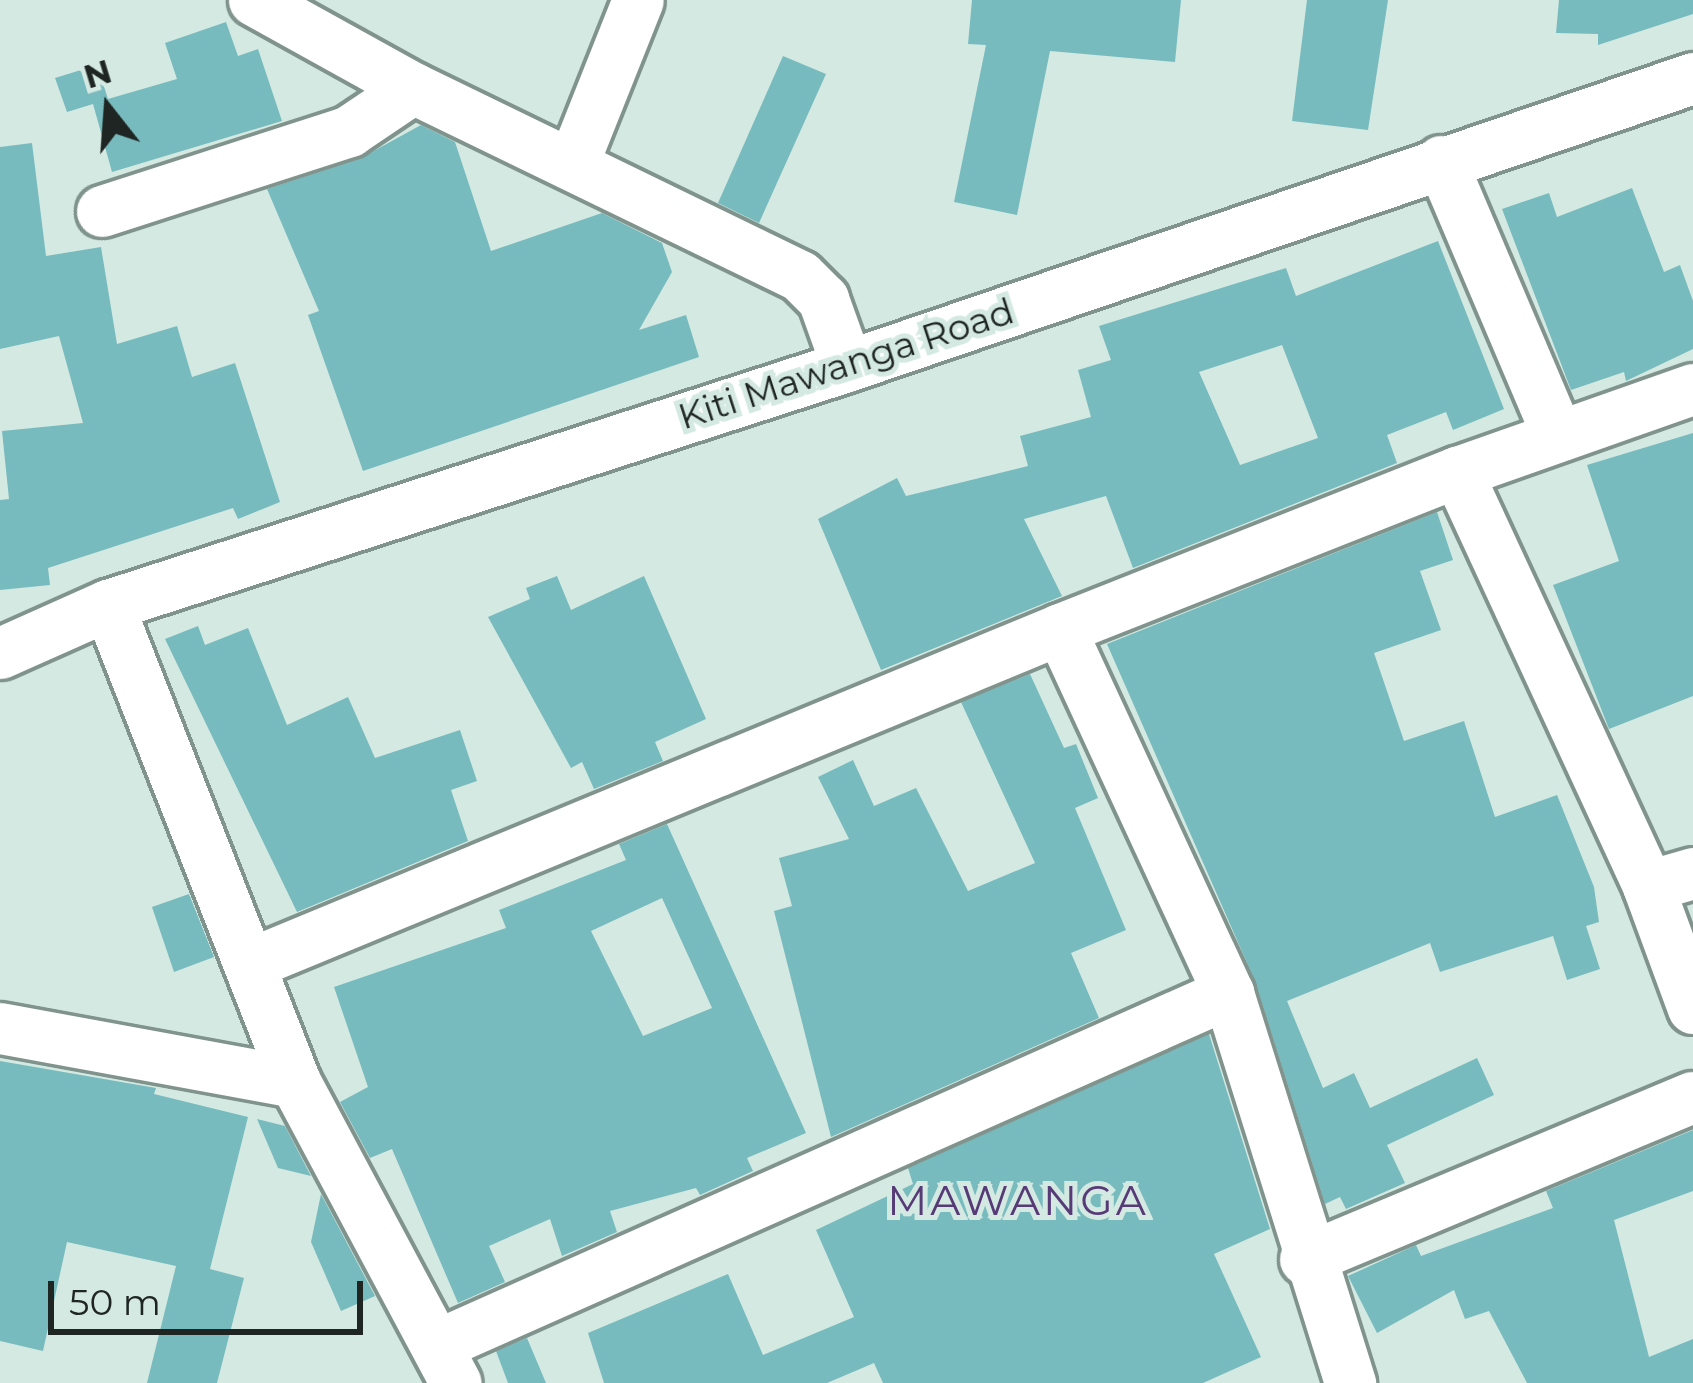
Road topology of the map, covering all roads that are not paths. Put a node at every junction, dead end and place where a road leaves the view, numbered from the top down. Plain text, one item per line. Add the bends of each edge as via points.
1 (254, 0) edge
2 (638, 0) edge
3 (1693, 78) edge
4 (413, 88) junction
5 (1441, 161) junction
6 (573, 163) junction
7 (103, 211) dead end
8 (847, 366) junction
9 (1693, 389) edge
10 (1557, 434) junction
11 (1456, 472) junction
12 (108, 605) junction
13 (1060, 629) junction
14 (0, 653) edge
15 (1670, 879) edge
16 (249, 964) junction
17 (1228, 993) junction
18 (1693, 1008) edge
19 (0, 1028) edge
20 (295, 1082) junction
21 (1693, 1097) edge
22 (1305, 1259) junction
23 (447, 1363) edge
24 (1350, 1383) edge

1 - 4 street
2 - 6 street
3 - 5 street, Kiti Mawanga Road
4 - 6 street
4 - 7 street via 349,131
5 - 8 street, Kiti Mawanga Road
5 - 10 street
6 - 8 street via 800,276 823,299
8 - 12 street, Kiti Mawanga Road
9 - 10 street
10 - 11 street
11 - 13 street
11 - 15 street
12 - 14 street, Kiti Mawanga Road
12 - 16 street
13 - 16 street
13 - 17 street
15 - 18 street
16 - 20 street
17 - 22 street
17 - 23 street
19 - 20 street
20 - 23 street
21 - 22 street
22 - 24 street

